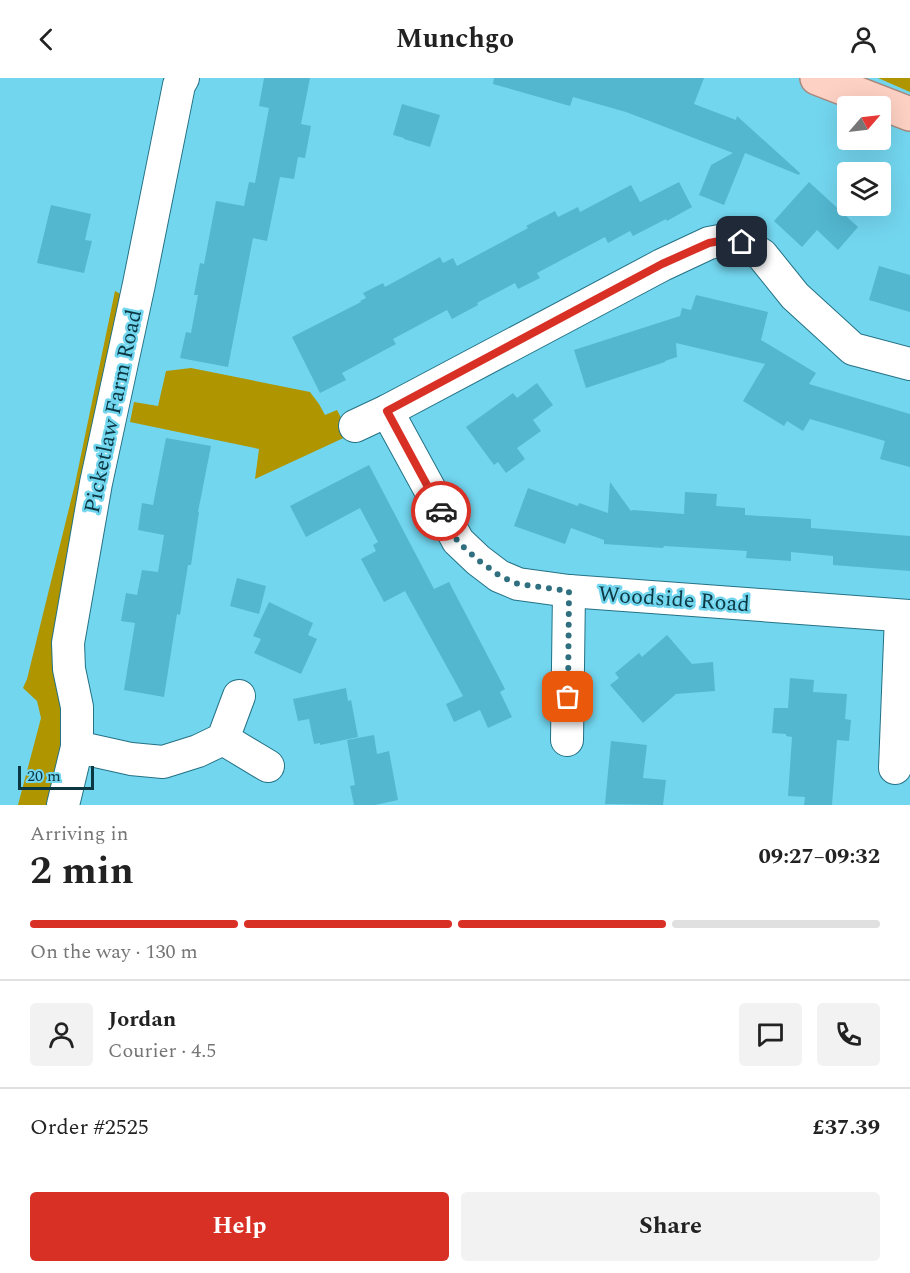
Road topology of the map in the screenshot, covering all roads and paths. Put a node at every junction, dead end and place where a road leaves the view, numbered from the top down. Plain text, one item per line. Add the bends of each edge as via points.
1 (183, 78) edge
2 (817, 78) edge
3 (910, 114) edge
4 (910, 364) edge
5 (387, 411) junction
6 (355, 426) dead end
7 (569, 591) junction
8 (905, 616) edge
9 (239, 696) dead end
10 (223, 739) junction
11 (567, 740) dead end
12 (77, 747) junction
13 (268, 766) dead end
14 (895, 768) dead end
15 (63, 805) edge

1 - 12 street, Picketlaw Farm Road via 96,483 68,643 77,706
2 - 3 main road
4 - 5 street via 853,349 795,296 762,255 742,242 725,240 662,264
5 - 6 street
5 - 7 street, Woodside Road via 458,542 500,576 518,584
7 - 8 street, Woodside Road
7 - 11 street
8 - 14 street
9 - 10 street
10 - 12 street via 163,762
10 - 13 street
12 - 15 street, Picketlaw Farm Road

